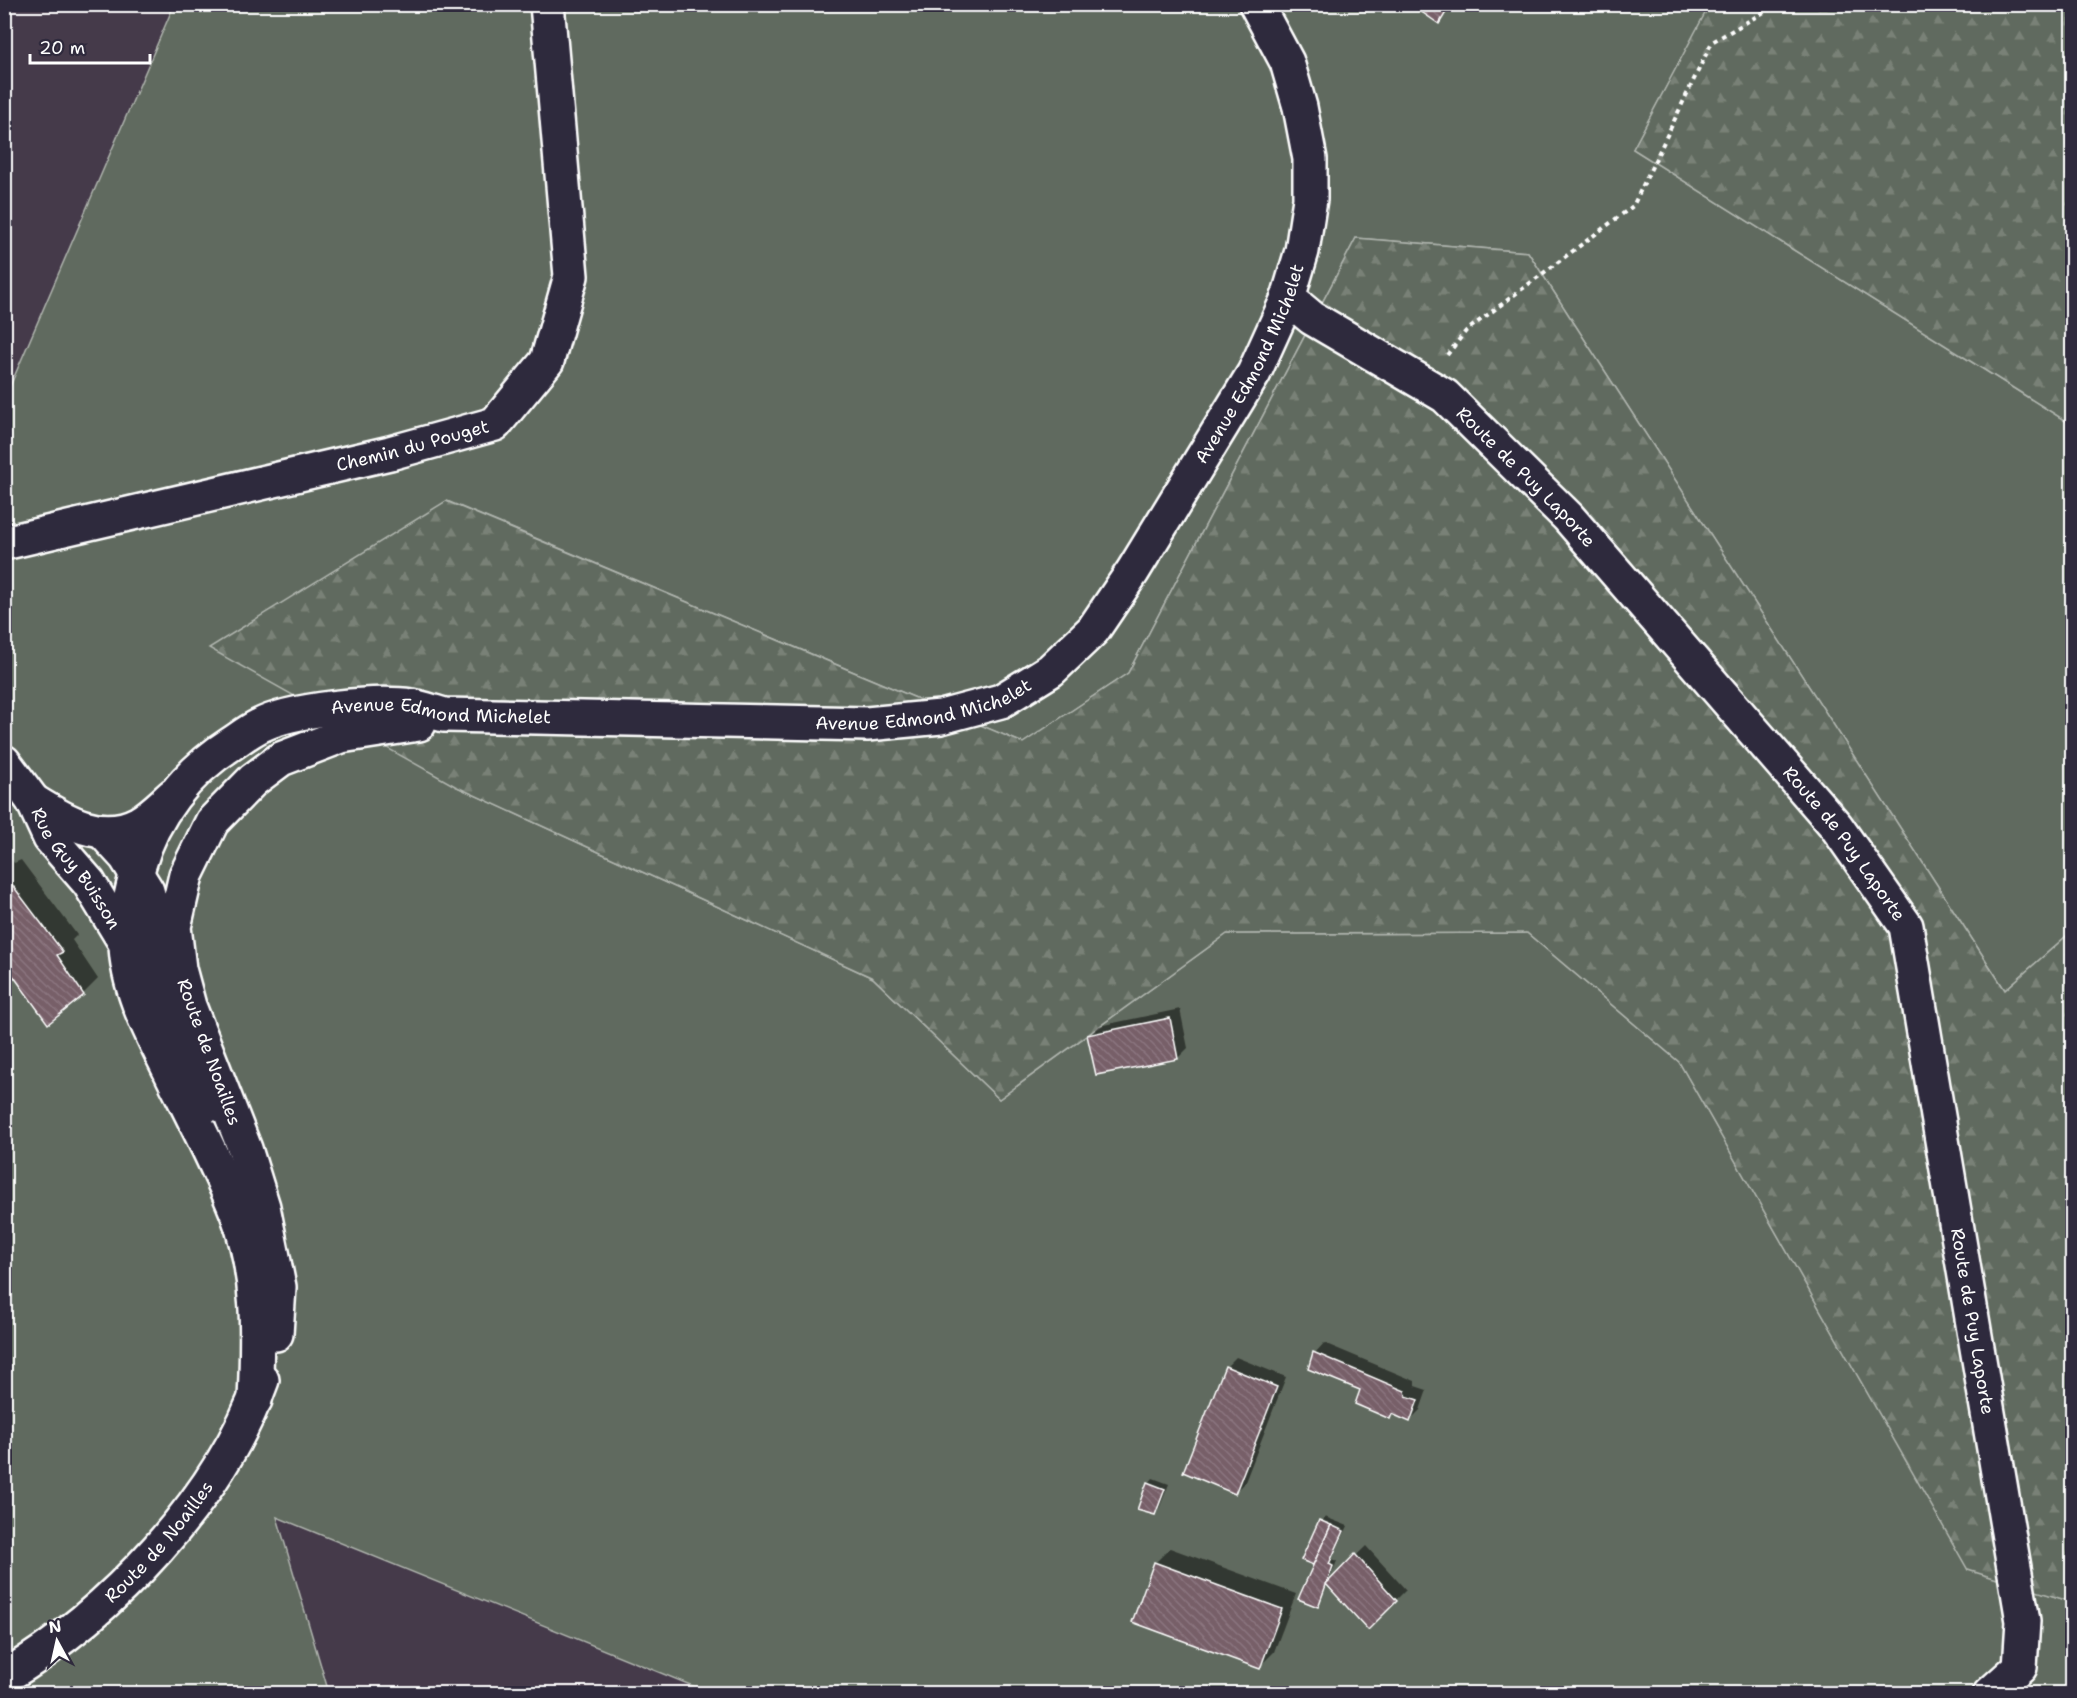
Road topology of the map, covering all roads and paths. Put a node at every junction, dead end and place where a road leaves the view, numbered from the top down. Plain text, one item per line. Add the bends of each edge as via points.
1 (547, 4) edge
2 (1256, 4) edge
3 (1778, 4) edge
4 (1288, 298) junction
5 (1424, 384) junction
6 (4, 543) edge
7 (444, 715) junction
8 (4, 762) edge
9 (173, 796) junction
10 (33, 801) junction
11 (103, 832) junction
12 (192, 861) junction
13 (89, 883) junction
14 (138, 884) junction
15 (126, 944) junction
16 (247, 1158) junction
17 (255, 1400) junction
18 (4, 1677) edge
19 (1990, 1694) edge

1 - 6 main road, Chemin du Pouget via 571,276 547,361 495,424 390,453
2 - 4 main road, Avenue Edmond Michelet via 1287,63 1310,159 1310,199 1302,251
3 - 5 path via 1712,42 1633,206 1466,331
4 - 5 main road, Route de Puy Laporte via 1312,318
4 - 7 main road, Avenue Edmond Michelet via 1254,373 1093,630 1051,670 1001,701 941,717 867,724
5 - 19 main road, Route de Puy Laporte via 1445,396 1568,517 1836,826 1906,926 2024,1621 2020,1667
7 - 9 main road, Avenue Edmond Michelet via 412,706 302,712 260,725 223,749
7 - 12 main road, Route de Noailles via 415,725 340,736 281,759 253,780 212,822
8 - 10 main road, Rue Guy Buisson
9 - 11 main road via 138,824
9 - 14 main road, Avenue Edmond Michelet via 147,836
10 - 11 main road via 66,822
10 - 13 main road, Rue Guy Buisson via 50,838
11 - 14 main road via 126,857
12 - 14 main road via 160,885
12 - 16 main road, Route de Noailles via 174,927 179,969 189,1006
13 - 14 main road via 115,892
13 - 15 main road, Rue Guy Buisson
14 - 15 main road, Route de Noailles
14 - 16 main road via 151,905 158,976 166,1009
15 - 17 main road, Route de Noailles via 148,1027 224,1185 249,1253 256,1289 258,1337
16 - 17 main road, Route de Noailles via 263,1207 279,1287 275,1342
17 - 18 main road, Route de Noailles via 213,1474 150,1558 116,1594 58,1641

